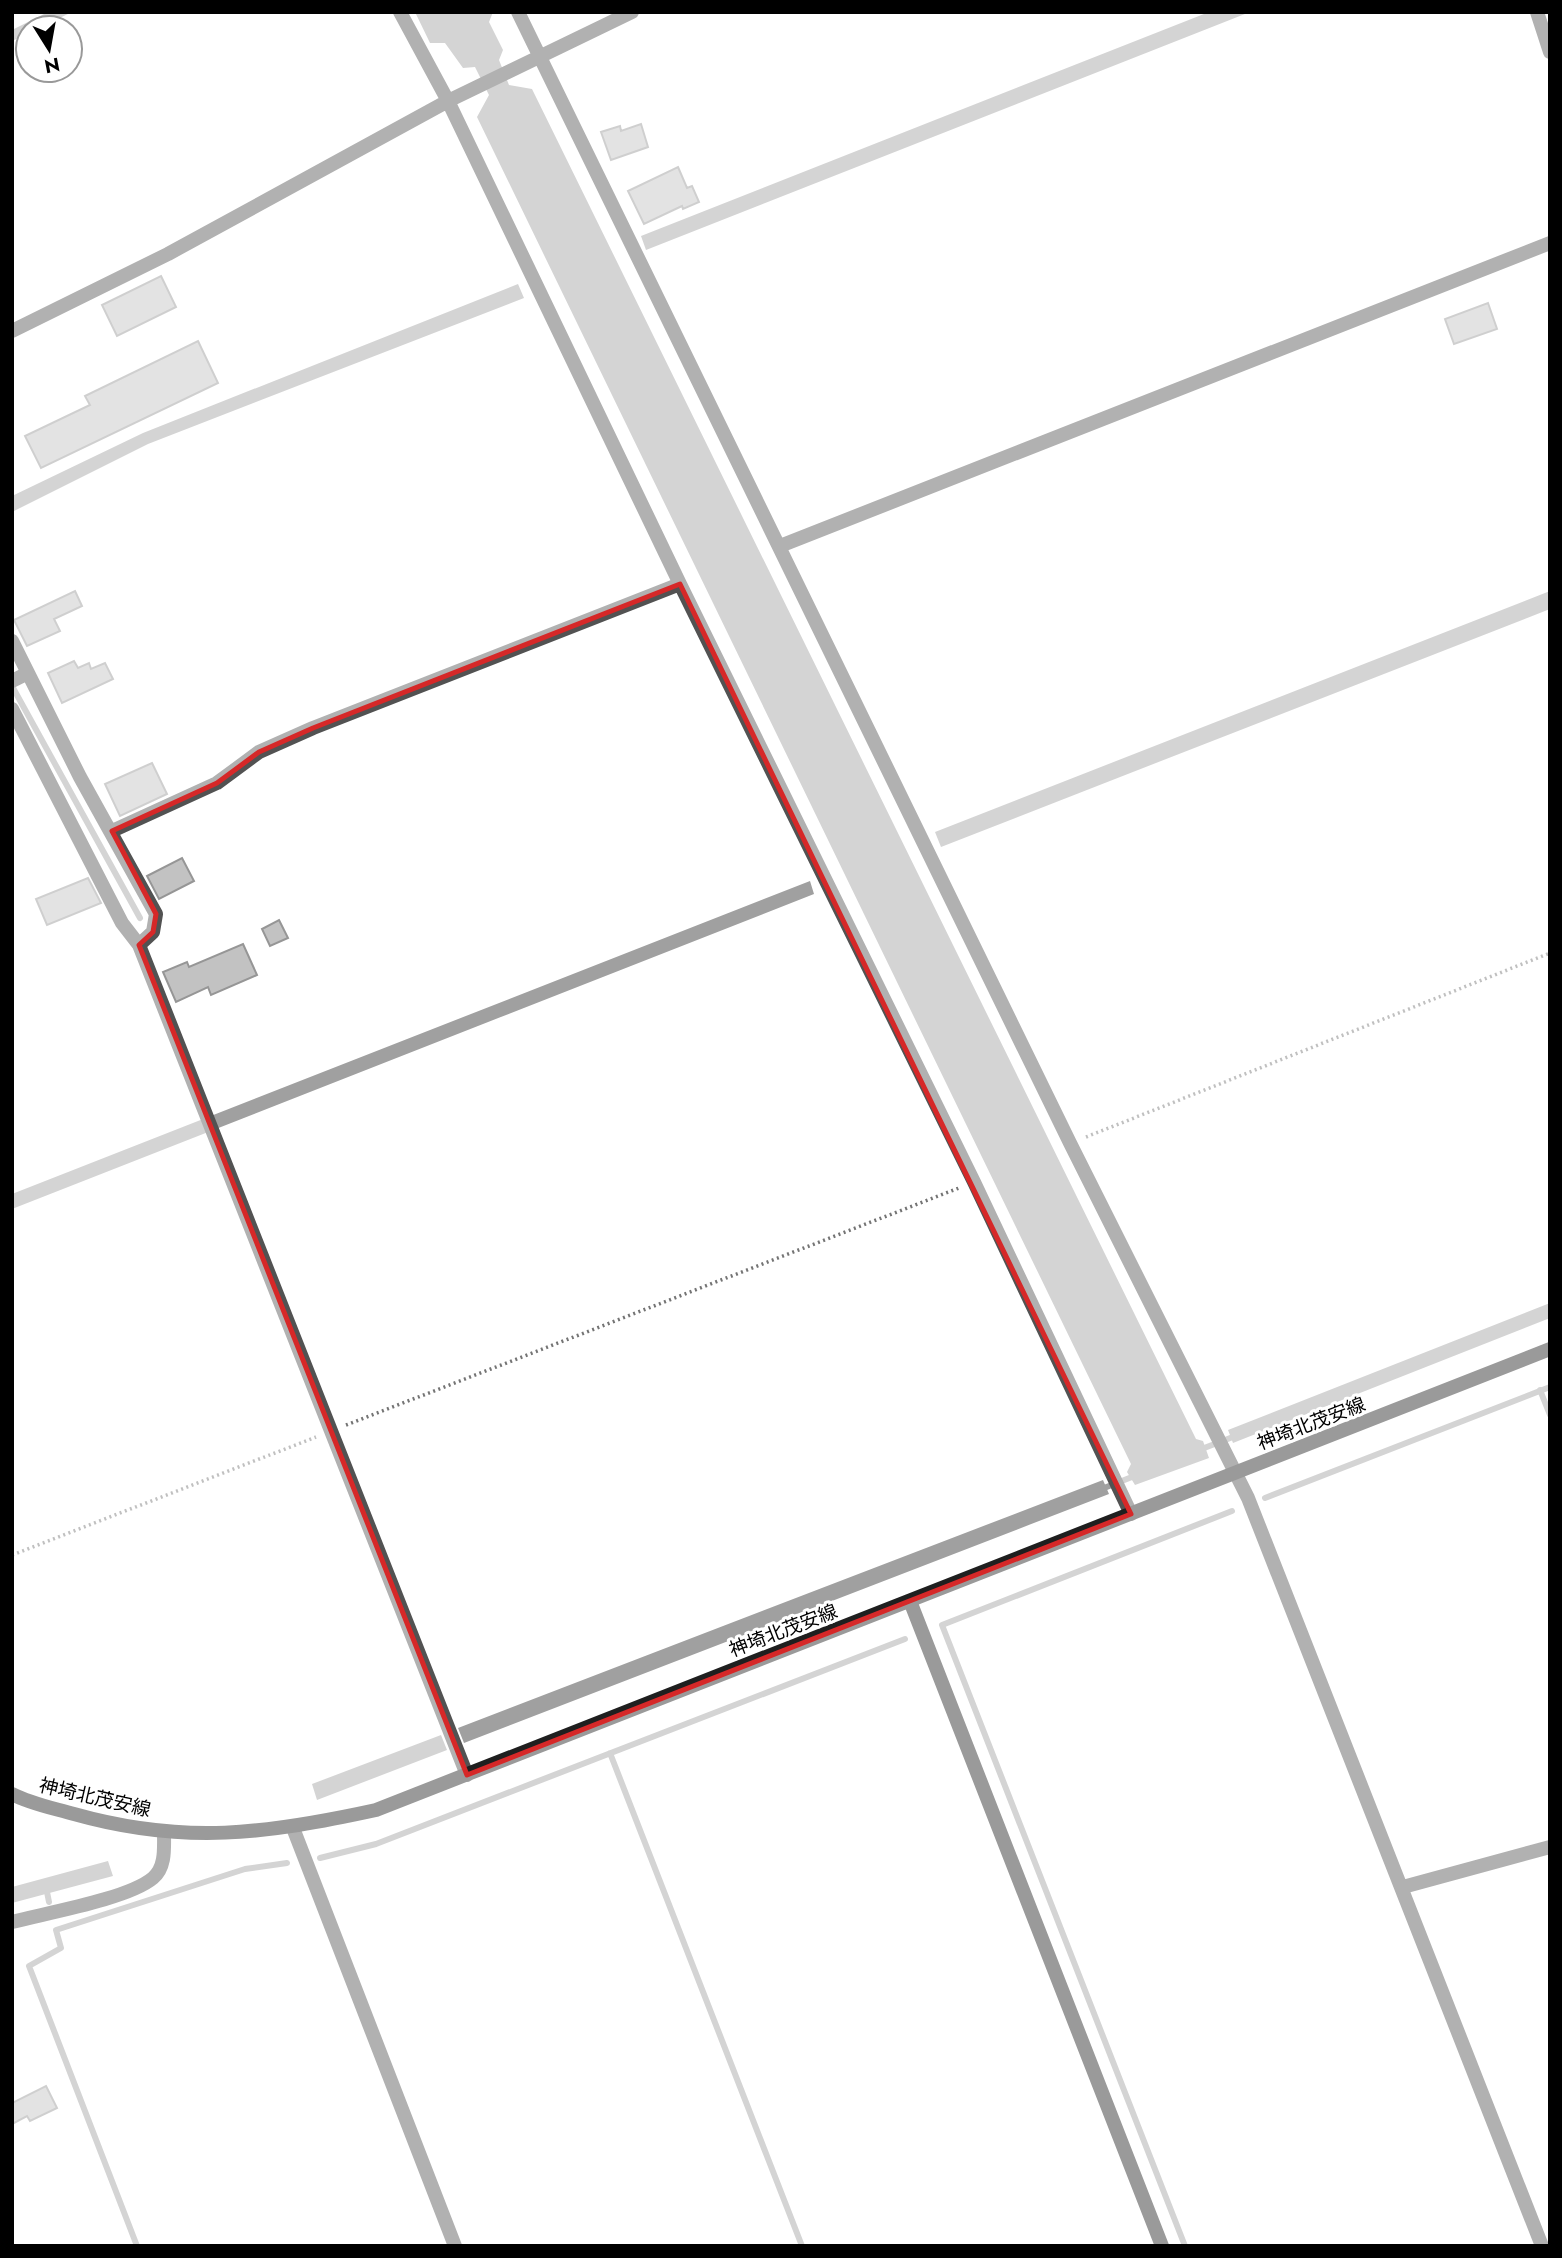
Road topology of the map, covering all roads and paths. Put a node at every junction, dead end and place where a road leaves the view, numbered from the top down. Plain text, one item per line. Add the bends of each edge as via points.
1 (400, 12) edge
2 (518, 12) edge
3 (632, 12) edge
4 (1537, 12) edge
5 (1550, 51) edge
6 (540, 58) junction
7 (448, 101) junction
8 (1550, 243) edge
9 (12, 331) edge
10 (780, 546) junction
11 (680, 584) junction
12 (12, 641) edge
13 (20, 677) edge
14 (12, 709) edge
15 (111, 831) junction
16 (139, 945) junction
17 (1550, 953) edge
18 (1070, 1143) junction
19 (974, 1182) junction
20 (1550, 1349) edge
21 (332, 1431) junction
22 (1235, 1473) junction
23 (1131, 1514) junction
24 (12, 1555) edge
25 (910, 1601) junction
26 (467, 1774) junction
27 (12, 1794) edge
28 (293, 1828) junction
29 (164, 1832) junction
30 (1550, 1847) edge
31 (1403, 1887) junction
32 (12, 1922) edge
33 (455, 2246) edge
34 (1162, 2246) edge
35 (1542, 2246) edge

1 - 7 street
2 - 6 street
3 - 6 street
4 - 5 street
6 - 7 street
6 - 10 street
7 - 9 street via 168,254
7 - 11 street
8 - 10 street
10 - 18 street
11 - 15 street via 313,728 259,752 217,783
11 - 19 street
12 - 13 street
13 - 15 street
14 - 16 street via 122,923
15 - 16 street via 156,914 153,932
16 - 21 street
17 - 18 path
18 - 22 street
19 - 21 path
19 - 23 street
20 - 22 main road, 神埼北茂安線
21 - 24 path
21 - 26 street
22 - 23 main road, 神埼北茂安線
22 - 31 street
23 - 25 main road, 神埼北茂安線
25 - 26 main road, 神埼北茂安線
25 - 34 main road
26 - 28 main road, 神埼北茂安線 via 376,1810
27 - 29 main road, 神埼北茂安線 via 102,1822
28 - 29 main road, 神埼北茂安線 via 229,1835
28 - 33 street
29 - 32 street via 164,1859 154,1877 135,1889
30 - 31 street
31 - 35 street

